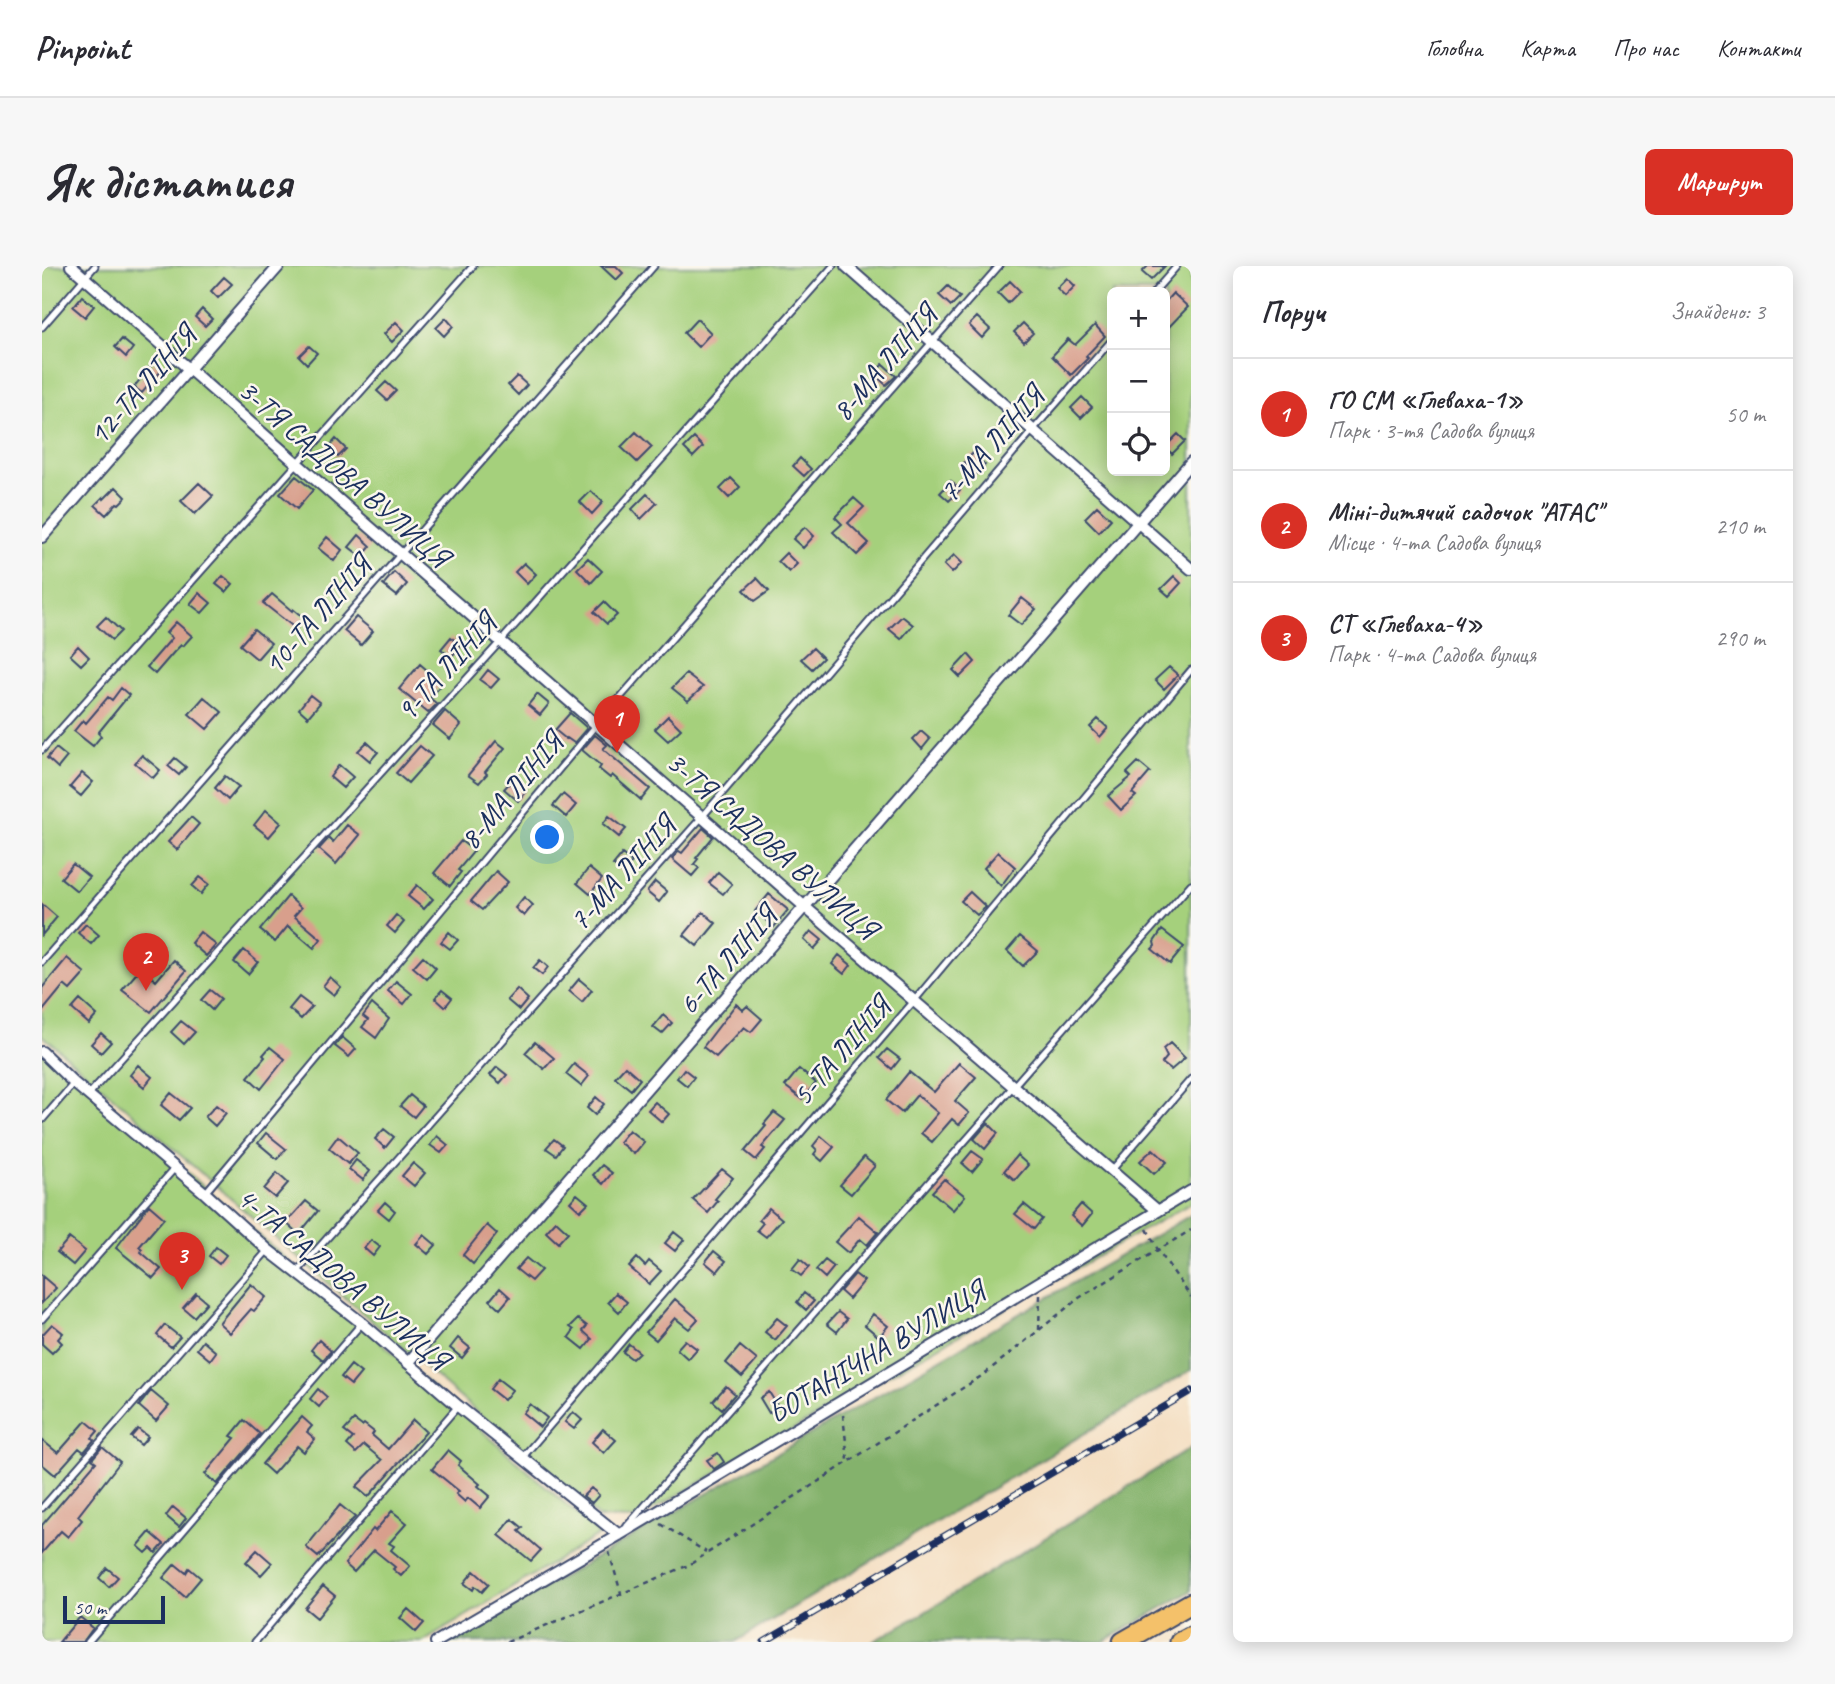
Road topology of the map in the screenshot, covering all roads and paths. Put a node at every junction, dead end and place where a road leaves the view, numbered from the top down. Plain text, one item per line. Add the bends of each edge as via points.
1 (71, 266) edge
2 (95, 266) edge
3 (279, 266) edge
4 (473, 266) edge
5 (654, 266) edge
6 (833, 266) edge
7 (846, 266) edge
8 (999, 266) edge
9 (1177, 266) edge
10 (84, 278) junction
11 (1158, 287) edge
12 (42, 327) edge
13 (933, 342) junction
14 (1107, 346) edge
15 (188, 369) junction
16 (1033, 430) junction
17 (1191, 462) edge
18 (297, 464) junction
19 (1138, 522) junction
20 (42, 537) edge
21 (401, 554) junction
22 (1191, 569) edge
23 (501, 641) junction
24 (1191, 670) edge
25 (597, 724) junction
26 (42, 750) edge
27 (702, 817) junction
28 (1191, 884) edge
29 (805, 907) junction
30 (42, 962) edge
31 (914, 1001) junction
32 (42, 1052) edge
33 (1191, 1079) edge
34 (74, 1083) junction
35 (1014, 1087) junction
36 (88, 1095) junction
37 (42, 1120) edge
38 (174, 1169) junction
39 (1111, 1171) junction
40 (1191, 1191) edge
41 (205, 1193) junction
42 (1158, 1211) junction
43 (1143, 1220) junction
44 (1191, 1230) edge
45 (268, 1250) junction
46 (1158, 1250) junction
47 (297, 1272) junction
48 (1040, 1282) junction
49 (1191, 1297) edge
50 (42, 1319) edge
51 (362, 1323) junction
52 (1039, 1330) junction
53 (408, 1363) junction
54 (458, 1406) junction
55 (843, 1413) dead end
56 (522, 1458) junction
57 (848, 1462) junction
58 (42, 1508) edge
59 (649, 1517) junction
60 (619, 1535) junction
61 (607, 1542) junction
62 (707, 1552) junction
63 (621, 1594) junction
64 (1191, 1604) edge
65 (1191, 1636) edge
66 (88, 1642) edge
67 (255, 1642) edge
68 (436, 1642) edge
69 (507, 1642) edge
70 (1124, 1642) edge
71 (1180, 1642) edge

1 - 10 street, 3-ТЯ САДОВА ВУЛИЦЯ
2 - 10 lane
3 - 15 street, 12-ТА ЛІНІЯ
4 - 18 lane
5 - 21 lane, 10-ТА ЛІНІЯ
6 - 23 lane, 9-ТА ЛІНІЯ
7 - 13 street
8 - 13 lane, 8-МА ЛІНІЯ
9 - 11 lane
10 - 12 lane
10 - 15 street, 3-ТЯ САДОВА ВУЛИЦЯ
13 - 16 street
13 - 25 lane, 8-МА ЛІНІЯ
14 - 16 lane, 7-МА ЛІНІЯ
15 - 18 street, 3-ТЯ САДОВА ВУЛИЦЯ
15 - 20 street, 12-ТА ЛІНІЯ
16 - 19 street
16 - 27 lane, 7-МА ЛІНІЯ
17 - 19 street, 6-ТА ЛІНІЯ
18 - 21 street, 3-ТЯ САДОВА ВУЛИЦЯ
18 - 26 lane
19 - 22 street
19 - 29 street, 6-ТА ЛІНІЯ
21 - 23 street, 3-ТЯ САДОВА ВУЛИЦЯ
21 - 30 lane, 10-ТА ЛІНІЯ
23 - 25 street, 3-ТЯ САДОВА ВУЛИЦЯ
23 - 36 lane, 9-ТА ЛІНІЯ
24 - 31 lane, 5-ТА ЛІНІЯ
25 - 27 street, 3-ТЯ САДОВА ВУЛИЦЯ
25 - 41 lane, 8-МА ЛІНІЯ
27 - 29 street, 3-ТЯ САДОВА ВУЛИЦЯ
27 - 47 lane, 7-МА ЛІНІЯ
28 - 35 lane
29 - 31 street, 3-ТЯ САДОВА ВУЛИЦЯ
29 - 53 street, 6-ТА ЛІНІЯ
31 - 35 street, 3-ТЯ САДОВА ВУЛИЦЯ
31 - 56 lane, 5-ТА ЛІНІЯ
32 - 34 street, 4-ТА САДОВА ВУЛИЦЯ
33 - 39 lane
34 - 36 street, 4-ТА САДОВА ВУЛИЦЯ
34 - 37 lane
35 - 39 street, 3-ТЯ САДОВА ВУЛИЦЯ
35 - 60 lane
36 - 38 street, 4-ТА САДОВА ВУЛИЦЯ
38 - 41 street, 4-ТА САДОВА ВУЛИЦЯ
38 - 50 lane
39 - 42 street, 3-ТЯ САДОВА ВУЛИЦЯ
40 - 42 street, БОТАНІЧНА ВУЛИЦЯ
41 - 45 street, 4-ТА САДОВА ВУЛИЦЯ
42 - 43 street, БОТАНІЧНА ВУЛИЦЯ
43 - 46 path
43 - 48 street, БОТАНІЧНА ВУЛИЦЯ
44 - 46 path
45 - 47 street, 4-ТА САДОВА ВУЛИЦЯ
45 - 58 lane
46 - 49 path
46 - 52 path via 1079,1297
47 - 51 street, 4-ТА САДОВА ВУЛИЦЯ
48 - 52 path
48 - 59 street, БОТАНІЧНА ВУЛИЦЯ
51 - 53 street, 4-ТА САДОВА ВУЛИЦЯ
51 - 66 lane
52 - 57 path via 983,1375
53 - 54 street, 4-ТА САДОВА ВУЛИЦЯ
54 - 56 street, 4-ТА САДОВА ВУЛИЦЯ
54 - 67 lane
55 - 57 path
56 - 60 street, 4-ТА САДОВА ВУЛИЦЯ
57 - 62 path
59 - 60 street, БОТАНІЧНА ВУЛИЦЯ
59 - 62 path
60 - 61 street, БОТАНІЧНА ВУЛИЦЯ
61 - 63 path
61 - 68 street, БОТАНІЧНА ВУЛИЦЯ
62 - 63 path
63 - 69 path
64 - 70 highway
65 - 71 highway

